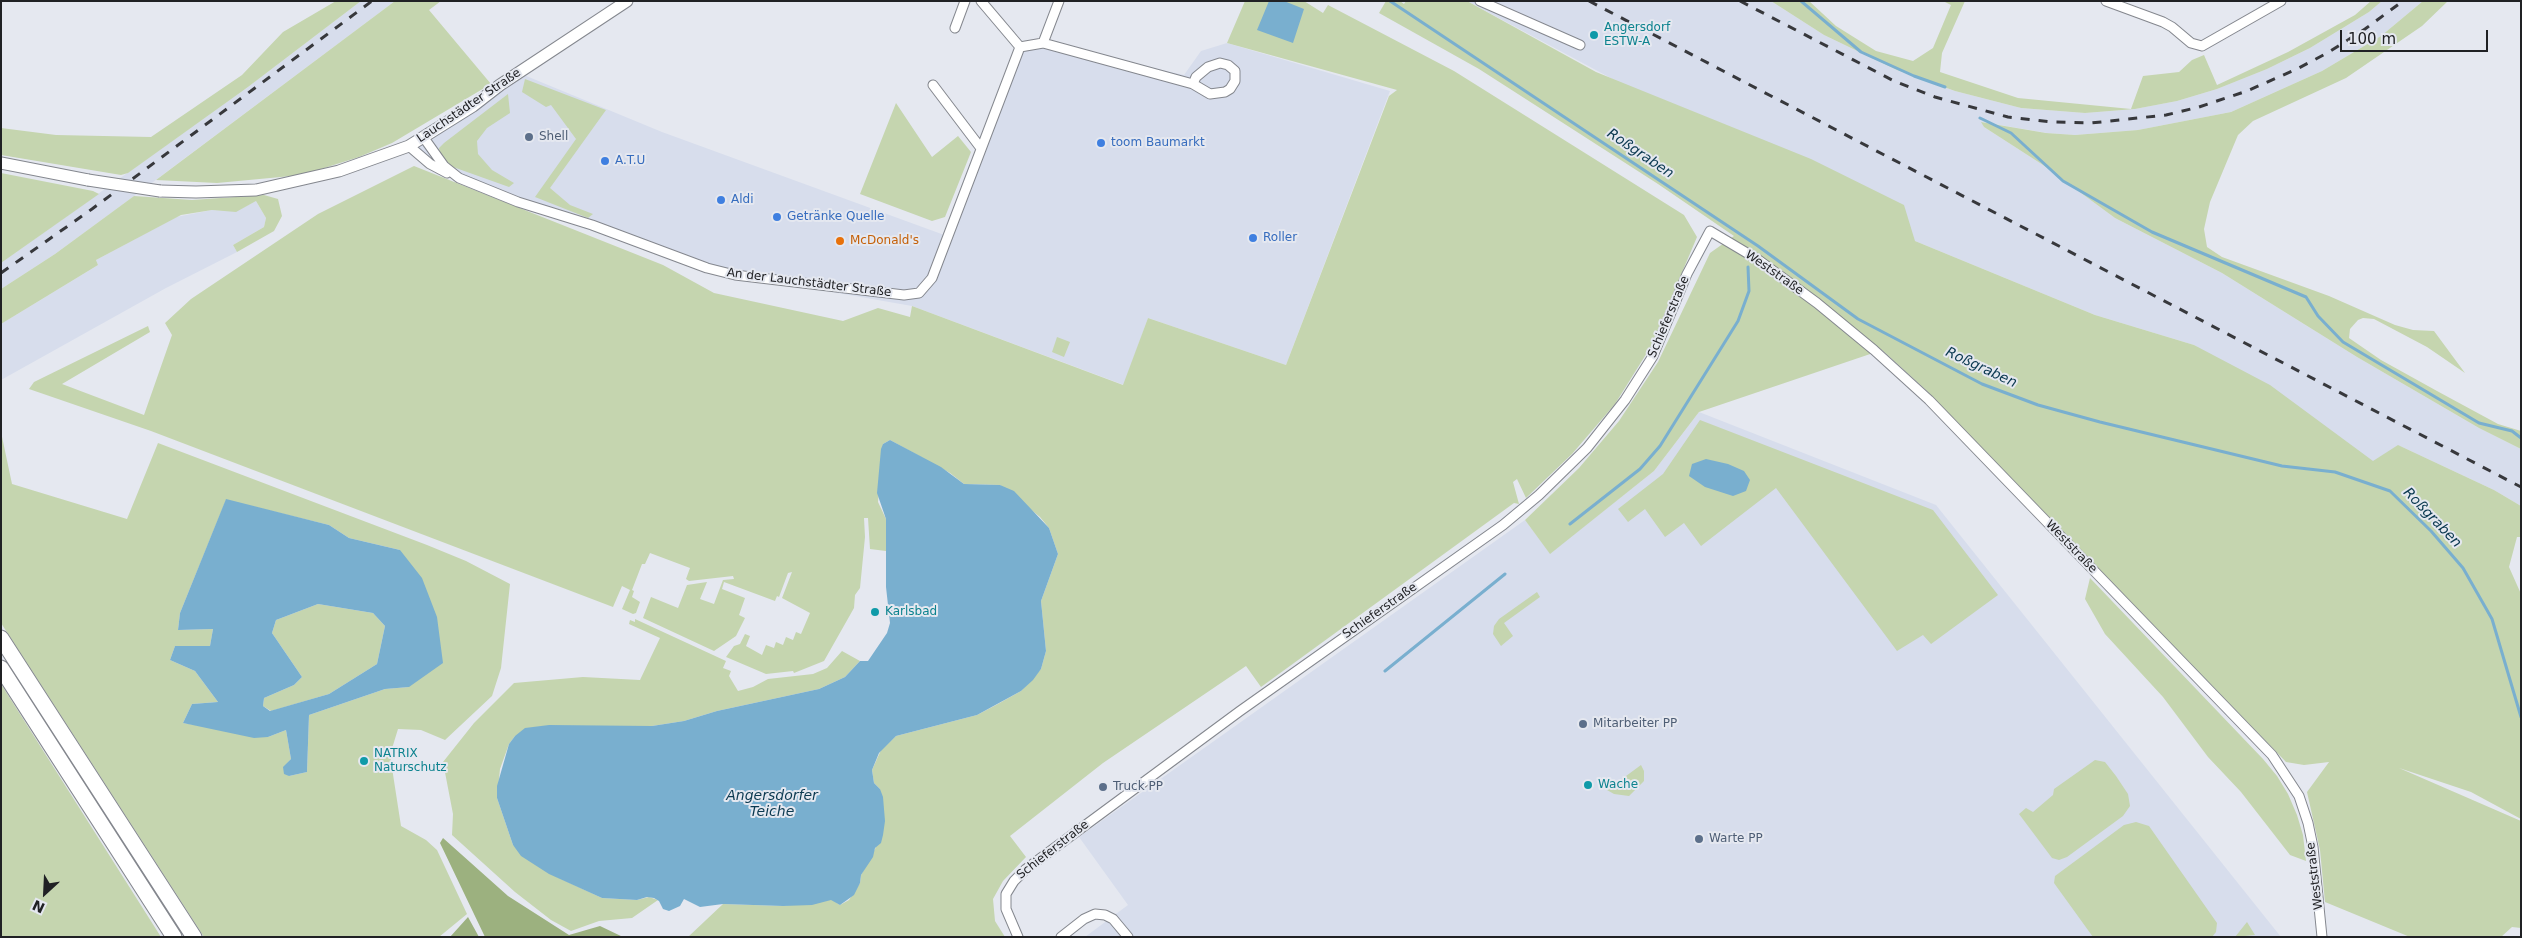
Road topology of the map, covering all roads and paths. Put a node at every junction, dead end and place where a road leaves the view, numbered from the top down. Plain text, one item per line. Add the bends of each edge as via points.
1 (627, 1) edge
2 (965, 1) edge
3 (981, 1) edge
4 (1059, 1) edge
5 (1480, 1) edge
6 (2106, 1) edge
7 (2282, 1) edge
8 (955, 28) dead end
9 (1043, 43) junction
10 (1580, 45) dead end
11 (1020, 47) junction
12 (1193, 84) junction
13 (933, 85) dead end
14 (424, 138) junction
15 (409, 146) junction
16 (980, 147) junction
17 (1, 162) edge
18 (459, 178) junction
19 (1710, 231) joint
20 (1, 638) edge
21 (1, 668) edge
22 (174, 937) edge
23 (194, 937) edge
24 (1018, 937) edge
25 (1061, 937) edge
26 (1128, 937) edge
27 (2322, 937) edge

1 - 14 main road, Lauchstädter Straße
2 - 8 street
3 - 11 street
4 - 9 street
5 - 10 street
6 - 7 street via 2163,22 2191,43 2202,46
9 - 11 street
9 - 12 street
11 - 16 street, An der Lauchstädter Straße
12 - 12 street via 1208,67 1220,63 1235,71 1233,86 1225,92 1210,94
13 - 16 street
14 - 15 main road, Lauchstädter Straße
14 - 18 street, An der Lauchstädter Straße via 444,166
15 - 17 main road, Lauchstädter Straße, bridge via 339,170 235,192 160,190 88,180
15 - 18 street via 430,164
16 - 18 street, An der Lauchstädter Straße via 932,278 919,294 904,295 725,273 518,202
19 - 24 street, Schieferstraße via 1687,274 1653,356 1625,400 1587,448 1540,495 1503,525 1240,711 1026,869 1006,894 1006,909
19 - 27 street, Weststraße via 1757,259 1817,303 1929,400 2272,755 2298,796 2308,823
20 - 23 highway
21 - 22 highway
25 - 26 street via 1084,918 1095,914 1113,919

